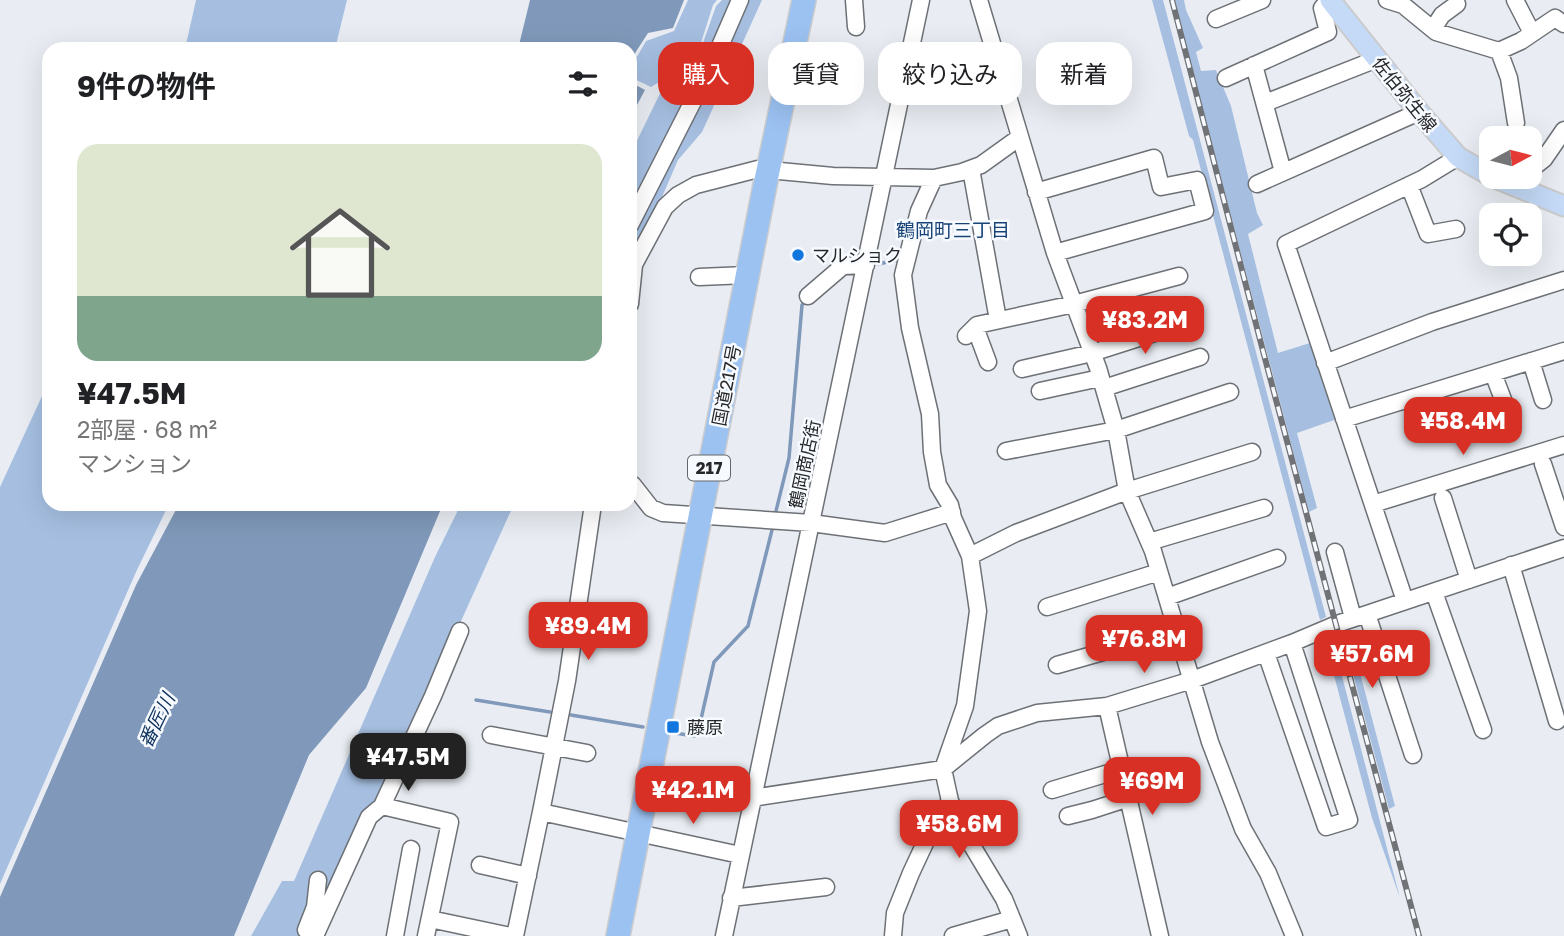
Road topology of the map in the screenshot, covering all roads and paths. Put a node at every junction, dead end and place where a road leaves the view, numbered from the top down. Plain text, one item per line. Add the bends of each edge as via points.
1 (740, 0) edge
2 (803, 0) edge
3 (854, 0) edge
4 (921, 0) edge
5 (979, 0) edge
6 (1262, 0) edge
7 (1330, 0) edge
8 (1387, 0) edge
9 (1515, 0) edge
10 (1457, 4) dead end
11 (1561, 17) edge
12 (1216, 19) dead end
13 (856, 27) dead end
14 (1433, 29) junction
15 (1532, 33) junction
16 (1499, 51) junction
17 (1377, 59) junction
18 (1254, 65) junction
19 (1226, 78) dead end
20 (1265, 103) junction
21 (1419, 112) junction
22 (1517, 123) dead end
23 (1564, 130) edge
24 (1020, 137) junction
25 (1458, 158) junction
26 (1542, 161) edge
27 (1479, 167) edge
28 (971, 169) junction
29 (768, 170) junction
30 (1283, 172) junction
31 (884, 178) junction
32 (934, 178) junction
33 (1256, 184) dead end
34 (1409, 185) junction
35 (1527, 189) edge
36 (1036, 192) junction
37 (1556, 203) edge
38 (637, 211) edge
39 (1564, 218) edge
40 (1456, 229) dead end
41 (1055, 253) junction
42 (637, 259) edge
43 (866, 265) junction
44 (747, 275) junction
45 (1179, 276) dead end
46 (699, 277) dead end
47 (1564, 280) edge
48 (808, 296) dead end
49 (1074, 304) junction
50 (998, 320) junction
51 (1186, 323) dead end
52 (1564, 351) edge
53 (1092, 353) junction
54 (1199, 357) dead end
55 (1531, 361) junction
56 (988, 362) dead end
57 (1325, 363) junction
58 (1022, 369) dead end
59 (1493, 373) junction
60 (1102, 383) junction
61 (1040, 391) dead end
62 (1230, 392) dead end
63 (1543, 400) dead end
64 (1507, 410) dead end
65 (1344, 419) junction
66 (1116, 430) junction
67 (1564, 445) edge
68 (1006, 451) dead end
69 (1252, 452) dead end
70 (1544, 464) dead end
71 (637, 490) edge
72 (1127, 491) junction
73 (1443, 498) dead end
74 (1373, 505) junction
75 (1264, 508) dead end
76 (592, 511) edge
77 (952, 512) junction
78 (700, 516) junction
79 (811, 523) junction
80 (1564, 527) edge
81 (1149, 542) junction
82 (1564, 548) edge
83 (1335, 552) dead end
84 (971, 556) junction
85 (1278, 558) dead end
86 (1511, 565) junction
87 (1159, 572) junction
88 (1469, 580) junction
89 (1434, 592) junction
90 (1167, 597) junction
91 (1405, 601) junction
92 (1047, 607) dead end
93 (1360, 616) junction
94 (460, 631) dead end
95 (1177, 631) junction
96 (1292, 643) junction
97 (1266, 653) junction
98 (1057, 665) dead end
99 (1192, 680) junction
100 (1107, 706) junction
101 (1557, 721) dead end
102 (1483, 730) dead end
103 (491, 736) dead end
104 (554, 746) junction
105 (587, 753) dead end
106 (1413, 755) dead end
107 (943, 769) junction
108 (1122, 769) junction
109 (1052, 790) dead end
110 (752, 798) junction
111 (1129, 798) junction
112 (950, 801) junction
113 (382, 806) junction
114 (541, 812) junction
115 (1068, 816) dead end
116 (638, 833) junction
117 (411, 849) dead end
118 (740, 855) junction
119 (480, 865) dead end
120 (528, 876) junction
121 (318, 880) dead end
122 (826, 887) dead end
123 (731, 898) junction
124 (430, 919) junction
125 (1012, 919) junction
126 (727, 934) edge
127 (304, 936) edge
128 (315, 936) edge
129 (394, 936) edge
130 (426, 936) edge
131 (513, 936) edge
132 (618, 936) edge
133 (892, 936) edge
134 (953, 936) edge
135 (1019, 936) edge
136 (1160, 936) edge
137 (1294, 936) edge

1 - 38 street
2 - 29 highway, 国道217号 / 217
3 - 13 street
4 - 31 street, 鶴岡商店街
5 - 24 street
6 - 12 street
7 - 17 main road, 佐伯弥生線
7 - 18 street via 1322,8 1328,33
8 - 14 street via 1403,5
9 - 15 street
10 - 14 street
11 - 15 street
14 - 16 street
15 - 16 street
16 - 22 street
17 - 20 street
17 - 21 main road, 佐伯弥生線
18 - 19 street
18 - 20 street
20 - 30 street
21 - 25 main road, 佐伯弥生線
21 - 30 street
23 - 26 street
24 - 28 street
24 - 36 street
25 - 27 main road, 佐伯弥生線
25 - 34 street
28 - 32 street
28 - 50 street
29 - 31 street
29 - 42 street via 696,185 678,195 665,206
29 - 44 highway, 国道217号 / 217
30 - 33 street
31 - 32 street
31 - 43 street, 鶴岡商店街
32 - 77 street via 919,211 903,275 930,414 938,485
34 - 40 street via 1428,234
34 - 57 street via 1286,244
35 - 37 main road, 佐伯弥生線
36 - 41 street
36 - 41 street via 1154,158 1161,187 1196,180 1205,211
37 - 39 street
41 - 49 street
43 - 48 street via 843,266
43 - 79 street, 鶴岡商店街
44 - 46 street
44 - 78 highway, 国道217号 / 217
45 - 49 street
47 - 57 street via 1432,322
49 - 50 street
49 - 53 street
50 - 56 street via 971,331
51 - 53 street
52 - 55 street
53 - 58 street
53 - 60 street
54 - 60 street
55 - 59 street
55 - 63 street
57 - 65 street
59 - 64 street
59 - 65 street
60 - 61 street
60 - 66 street
62 - 66 street
65 - 74 street
66 - 68 street
66 - 72 street
67 - 74 street
69 - 72 street
70 - 80 street
71 - 78 street via 651,508 663,513
72 - 81 street
72 - 84 street via 1016,533
73 - 88 street
74 - 91 street
75 - 81 street
76 - 104 street
77 - 79 street via 885,533
77 - 84 street
78 - 79 street
78 - 116 highway, 国道217号 / 217
79 - 110 street, 鶴岡商店街
81 - 87 street
82 - 86 street
83 - 93 street
84 - 107 street via 978,611 969,682
85 - 90 street
86 - 88 street
86 - 101 street
87 - 90 street
87 - 92 street
88 - 89 street
89 - 91 street
89 - 102 street
90 - 95 street
91 - 93 street
93 - 96 street
93 - 106 street
94 - 113 street
95 - 98 street
95 - 99 street
96 - 97 street
96 - 97 street via 1349,820 1326,827
97 - 99 street
99 - 100 street
99 - 137 street via 1243,829 1268,873
100 - 107 street via 1037,713 998,726
100 - 108 street
103 - 104 street
104 - 105 street
104 - 114 street
107 - 110 street
107 - 112 street
108 - 109 street
108 - 111 street
110 - 118 street, 鶴岡商店街
111 - 115 street
111 - 136 street
112 - 125 street
112 - 133 street via 911,873 895,913
113 - 124 street via 450,822
113 - 128 street via 369,817
114 - 116 street
114 - 120 street
116 - 118 street
116 - 132 highway, 国道217号 / 217
117 - 129 street
118 - 123 street, 鶴岡商店街
119 - 120 street
120 - 131 street
121 - 127 street via 315,907
122 - 123 street
123 - 126 street, 鶴岡商店街
124 - 130 street
124 - 131 street
125 - 134 street
125 - 135 street

